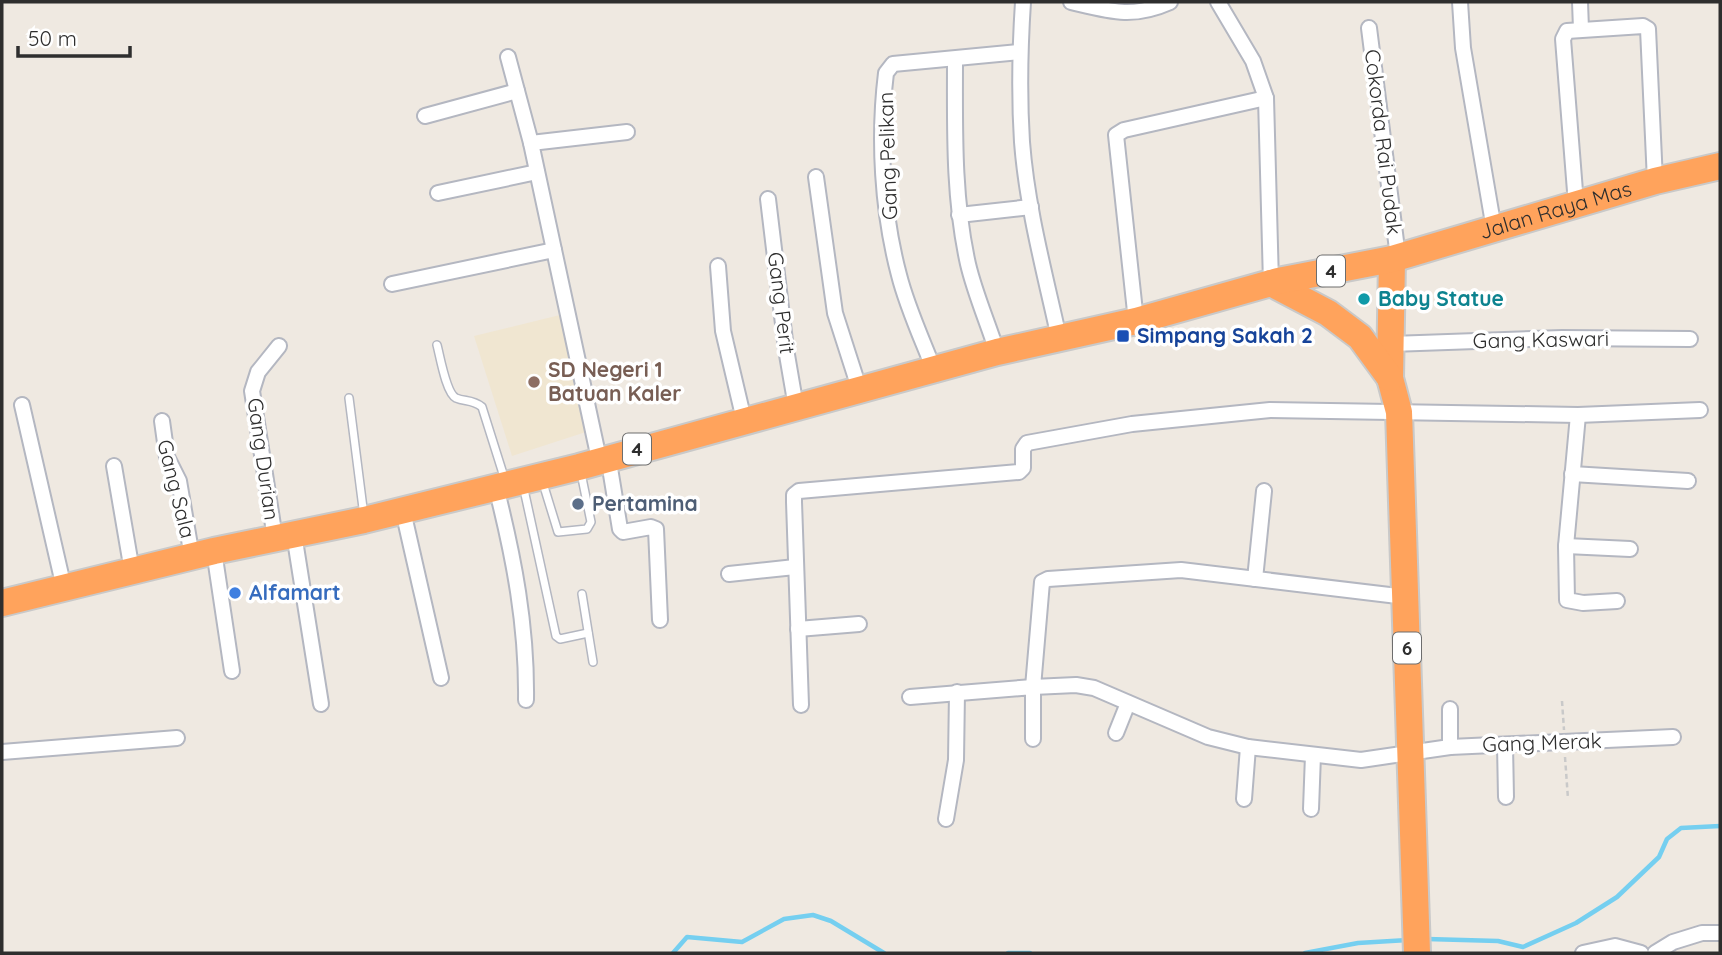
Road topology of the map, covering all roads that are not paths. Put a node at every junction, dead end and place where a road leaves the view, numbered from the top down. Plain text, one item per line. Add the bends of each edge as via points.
1 (1023, 2) edge
2 (1070, 2) edge
3 (1170, 2) edge
4 (1218, 2) edge
5 (1460, 2) edge
6 (1580, 2) edge
7 (1369, 28) dead end
8 (1581, 29) junction
9 (1019, 52) junction
10 (508, 57) dead end
11 (954, 59) junction
12 (517, 91) junction
13 (1266, 97) junction
14 (425, 116) dead end
15 (627, 132) dead end
16 (531, 143) junction
17 (1720, 166) edge
18 (537, 172) junction
19 (816, 177) dead end
20 (1655, 181) junction
21 (438, 193) dead end
22 (768, 199) dead end
23 (1576, 204) junction
24 (1031, 207) junction
25 (960, 215) junction
26 (1494, 229) junction
27 (554, 250) junction
28 (1395, 258) junction
29 (718, 266) dead end
30 (1270, 283) junction
31 (392, 284) dead end
32 (1136, 321) junction
33 (1059, 338) junction
34 (1690, 339) dead end
35 (1391, 344) junction
36 (437, 345) dead end
37 (279, 346) dead end
38 (998, 352) junction
39 (934, 370) junction
40 (1390, 378) junction
41 (860, 391) junction
42 (349, 398) dead end
43 (22, 405) dead end
44 (796, 407) junction
45 (1700, 410) dead end
46 (1399, 412) junction
47 (1578, 415) junction
48 (162, 421) dead end
49 (744, 421) junction
50 (596, 461) junction
51 (114, 466) dead end
52 (1572, 474) junction
53 (1688, 481) dead end
54 (516, 482) junction
55 (1264, 491) dead end
56 (403, 511) junction
57 (365, 520) junction
58 (284, 536) junction
59 (1566, 546) junction
60 (1630, 549) dead end
61 (203, 554) junction
62 (795, 568) junction
63 (132, 571) junction
64 (729, 574) dead end
65 (1255, 579) junction
66 (64, 587) junction
67 (582, 594) dead end
68 (1406, 597) junction
69 (1617, 601) dead end
70 (2, 603) edge
71 (660, 620) dead end
72 (859, 624) dead end
73 (798, 629) junction
74 (588, 633) junction
75 (593, 662) dead end
76 (232, 671) dead end
77 (441, 678) dead end
78 (1033, 687) junction
79 (957, 692) junction
80 (910, 697) dead end
81 (526, 700) dead end
82 (1128, 703) junction
83 (321, 704) dead end
84 (800, 705) dead end
85 (1450, 709) dead end
86 (1116, 733) dead end
87 (1673, 737) dead end
88 (177, 738) dead end
89 (1033, 739) dead end
90 (1505, 745) junction
91 (1248, 747) junction
92 (1450, 747) junction
93 (2, 752) edge
94 (1411, 752) junction
95 (1313, 755) junction
96 (1506, 797) dead end
97 (1244, 799) dead end
98 (1311, 809) dead end
99 (946, 819) dead end
100 (1720, 933) edge
101 (1417, 953) edge
102 (1583, 953) edge
103 (1641, 953) edge
104 (1655, 953) edge

1 - 9 street
2 - 3 street via 1119,13 1148,12
4 - 13 street via 1253,61
5 - 26 street via 1463,48
6 - 8 street
7 - 28 street, Cokorda Rai Pudak
8 - 20 street via 1648,29
8 - 23 street via 1567,31 1563,39
9 - 11 street
9 - 24 street via 1022,143
10 - 12 street
11 - 25 street
11 - 39 street, Gang Pelikan via 893,64 886,80 884,170 891,239 900,278
12 - 14 street
12 - 16 street
13 - 30 street
13 - 32 street via 1116,135
15 - 16 street
16 - 18 street
17 - 20 highway, Jalan Raya Mas
18 - 21 street
18 - 27 street
19 - 41 street via 835,313
20 - 23 highway, Jalan Raya Mas
22 - 44 street, Gang Perit
23 - 26 highway, Jalan Raya Mas
24 - 25 street
24 - 33 street
25 - 38 street via 968,266
26 - 28 highway, Jalan Raya Mas
27 - 31 street
27 - 50 street
28 - 30 highway, 4
28 - 35 highway, 6
29 - 49 street via 723,331
30 - 32 highway, 4
30 - 40 highway, 6 via 1328,313 1360,337
32 - 33 highway, 4
33 - 38 highway, 4
34 - 35 street, Gang Kaswari
35 - 40 highway, 6
36 - 54 lane via 450,392 481,407
37 - 58 street, Gang Durian via 258,372 252,391
38 - 39 highway, 4
39 - 41 highway, 4
40 - 46 highway, 6
41 - 44 highway, 4
42 - 57 lane
43 - 66 street
44 - 49 highway, 4
45 - 47 street
46 - 47 street
46 - 62 street via 1270,410 1132,424 1027,443 1019,472 799,491 794,495
46 - 68 highway, 6
47 - 52 street
48 - 61 street, Gang Sala via 162,441
49 - 50 highway, 4
50 - 54 highway, 4
50 - 54 lane via 587,529 558,532
50 - 71 street via 620,529 656,530
51 - 63 street
52 - 53 street
52 - 59 street
54 - 56 highway, 4
54 - 74 lane via 556,636
54 - 81 street
55 - 65 street
56 - 57 highway, 4
56 - 77 street
57 - 58 highway, 4
58 - 61 highway, 4
58 - 83 street, Gang Durian
59 - 60 street
59 - 69 street via 1567,600
61 - 63 highway, 4
61 - 76 street, Gang Sala
62 - 64 street
62 - 73 street
63 - 66 highway, 4
65 - 68 street
65 - 78 street via 1181,570 1045,580
66 - 70 highway, 4
67 - 74 lane
68 - 94 highway, 6
72 - 73 street
73 - 84 street
74 - 75 lane
78 - 79 street, Gang Merak
78 - 82 street, Gang Merak via 1085,686
78 - 89 street
79 - 80 street, Gang Merak
79 - 99 street via 956,760
82 - 86 street
82 - 91 street, Gang Merak via 1208,737
85 - 92 street
87 - 90 street, Gang Merak
88 - 93 street
90 - 92 street, Gang Merak
90 - 96 street
91 - 95 street, Gang Merak
91 - 97 street
92 - 94 street, Gang Merak
94 - 95 street, Gang Merak via 1362,760
94 - 101 highway, 6
95 - 98 street
100 - 104 street via 1702,933
102 - 103 street via 1615,946

